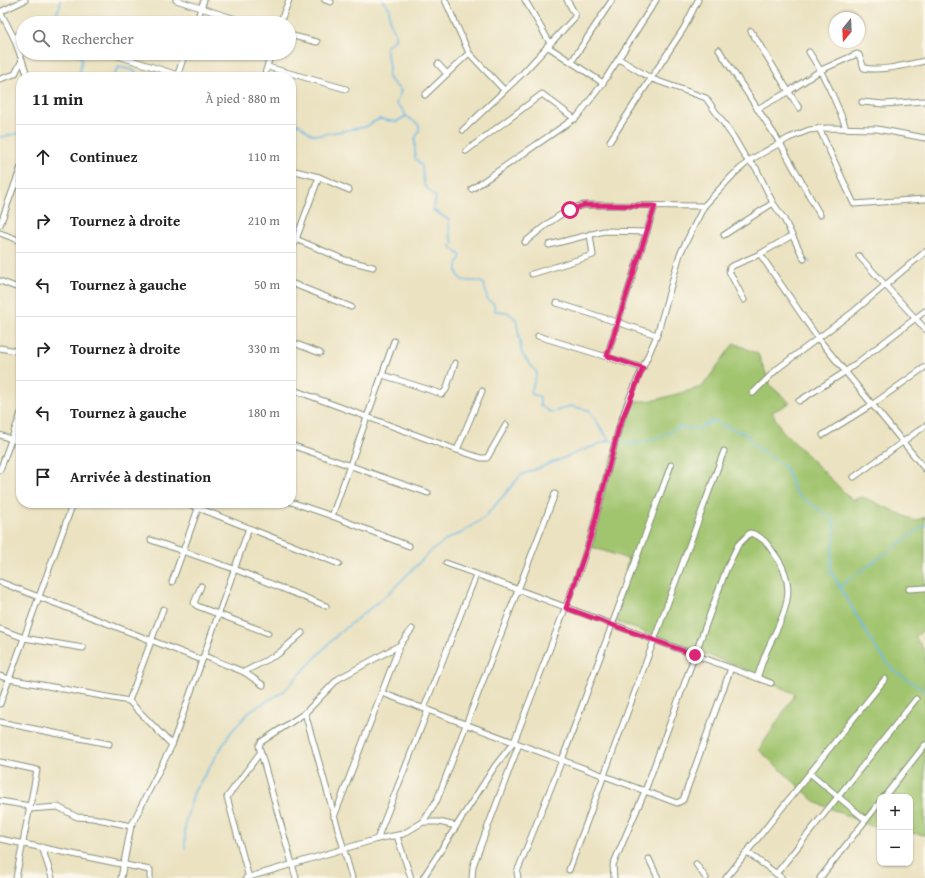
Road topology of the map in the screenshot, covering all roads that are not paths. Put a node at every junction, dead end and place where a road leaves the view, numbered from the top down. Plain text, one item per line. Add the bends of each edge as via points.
1 (25, 0) edge
2 (176, 0) edge
3 (204, 0) edge
4 (289, 0) edge
5 (325, 0) edge
6 (445, 0) edge
7 (525, 0) edge
8 (567, 0) edge
9 (612, 0) edge
10 (656, 0) edge
11 (698, 0) edge
12 (331, 2) dead end
13 (201, 8) junction
14 (0, 11) edge
15 (198, 16) edge
16 (226, 16) edge
17 (283, 16) edge
18 (751, 31) dead end
19 (296, 37) edge
20 (14, 38) joint
21 (317, 42) dead end
22 (16, 44) edge
23 (549, 45) junction
24 (719, 50) dead end
25 (809, 52) dead end
26 (469, 53) junction
27 (619, 59) junction
28 (22, 60) joint
29 (130, 60) edge
30 (183, 60) edge
31 (270, 60) edge
32 (572, 61) junction
33 (925, 61) edge
34 (438, 64) dead end
35 (268, 67) junction
36 (821, 70) junction
37 (26, 72) edge
38 (166, 72) edge
39 (179, 72) edge
40 (266, 72) edge
41 (286, 72) edge
42 (447, 74) junction
43 (296, 75) edge
44 (0, 79) edge
45 (652, 79) junction
46 (603, 83) junction
47 (346, 89) dead end
48 (504, 90) junction
49 (788, 92) junction
50 (425, 95) dead end
51 (862, 102) dead end
52 (925, 102) edge
53 (799, 108) dead end
54 (757, 109) junction
55 (575, 119) junction
56 (819, 128) junction
57 (846, 128) junction
58 (463, 130) dead end
59 (925, 138) edge
60 (610, 141) dead end
61 (780, 143) junction
62 (466, 151) dead end
63 (750, 160) junction
64 (296, 171) edge
65 (319, 177) junction
66 (16, 179) edge
67 (14, 184) joint
68 (349, 190) dead end
69 (472, 190) dead end
70 (925, 199) edge
71 (773, 203) junction
72 (655, 206) junction
73 (704, 206) junction
74 (820, 216) dead end
75 (0, 224) edge
76 (646, 232) junction
77 (0, 233) edge
78 (296, 233) edge
79 (590, 234) junction
80 (724, 235) dead end
81 (791, 236) junction
82 (16, 239) edge
83 (296, 239) edge
84 (525, 242) dead end
85 (549, 245) dead end
86 (925, 252) edge
87 (760, 254) junction
88 (859, 256) dead end
89 (804, 259) dead end
90 (373, 267) dead end
91 (532, 274) dead end
92 (0, 281) edge
93 (296, 285) edge
94 (886, 285) junction
95 (16, 287) edge
96 (744, 300) dead end
97 (557, 303) dead end
98 (351, 307) dead end
99 (925, 311) edge
100 (916, 319) junction
101 (618, 322) junction
102 (925, 329) edge
103 (657, 334) junction
104 (538, 336) dead end
105 (818, 337) junction
106 (394, 341) dead end
107 (296, 344) edge
108 (0, 348) edge
109 (16, 351) edge
110 (320, 353) dead end
111 (607, 356) junction
112 (455, 363) dead end
113 (925, 367) edge
114 (643, 368) junction
115 (845, 372) junction
116 (383, 375) junction
117 (296, 390) edge
118 (482, 391) dead end
119 (753, 393) dead end
120 (799, 401) dead end
121 (873, 404) junction
122 (368, 417) junction
123 (506, 425) dead end
124 (16, 426) edge
125 (925, 426) edge
126 (0, 435) edge
127 (823, 435) dead end
128 (11, 439) junction
129 (16, 441) edge
130 (903, 441) junction
131 (296, 447) edge
132 (457, 450) junction
133 (724, 452) dead end
134 (671, 465) dead end
135 (350, 466) junction
136 (0, 470) edge
137 (925, 470) edge
138 (854, 477) dead end
139 (428, 493) dead end
140 (555, 494) dead end
141 (296, 504) edge
142 (71, 508) edge
143 (199, 508) edge
144 (206, 508) edge
145 (332, 516) junction
146 (249, 528) junction
147 (151, 540) dead end
148 (409, 546) dead end
149 (183, 551) junction
150 (446, 563) dead end
151 (339, 564) dead end
152 (234, 569) junction
153 (476, 575) junction
154 (0, 582) edge
155 (172, 582) dead end
156 (201, 586) dead end
157 (925, 588) edge
158 (909, 589) dead end
159 (518, 590) junction
160 (39, 597) junction
161 (326, 606) dead end
162 (566, 608) junction
163 (163, 609) dead end
164 (219, 614) junction
165 (611, 624) junction
166 (0, 629) edge
167 (412, 629) dead end
168 (268, 632) dead end
169 (302, 633) dead end
170 (24, 638) junction
171 (151, 640) junction
172 (654, 640) junction
173 (400, 645) junction
174 (83, 648) dead end
175 (695, 655) junction
176 (203, 658) junction
177 (731, 668) junction
178 (244, 672) junction
179 (0, 676) edge
180 (757, 678) junction
181 (9, 679) junction
182 (885, 680) dead end
183 (771, 683) dead end
184 (263, 685) dead end
185 (382, 693) junction
186 (916, 699) dead end
187 (129, 701) junction
188 (0, 704) edge
189 (426, 709) junction
190 (305, 713) junction
191 (0, 722) edge
192 (467, 724) junction
193 (516, 743) junction
194 (109, 744) dead end
195 (172, 745) junction
196 (924, 749) edge
197 (260, 753) junction
198 (562, 760) junction
199 (0, 762) edge
200 (810, 773) junction
201 (604, 776) junction
202 (645, 791) junction
203 (886, 794) edge
204 (838, 796) junction
205 (0, 801) edge
206 (877, 806) edge
207 (30, 808) junction
208 (334, 817) junction
209 (866, 820) junction
210 (423, 822) junction
211 (131, 826) junction
212 (456, 826) junction
213 (397, 836) junction
214 (0, 839) edge
215 (377, 839) junction
216 (23, 843) junction
217 (42, 847) junction
218 (344, 849) junction
219 (747, 852) junction
220 (649, 859) dead end
221 (124, 864) junction
222 (292, 864) junction
223 (696, 864) dead end
224 (569, 870) dead end
225 (776, 874) junction
226 (16, 878) edge
227 (52, 878) edge
228 (121, 878) edge
229 (150, 878) edge
230 (248, 878) edge
231 (296, 878) edge
232 (352, 878) edge
233 (411, 878) edge
234 (423, 878) edge
235 (472, 878) edge
236 (518, 878) edge
237 (614, 878) edge
238 (658, 878) edge
239 (706, 878) edge
240 (726, 878) edge
241 (782, 878) edge
242 (820, 878) edge

1 - 14 street
2 - 13 street
3 - 13 street
4 - 17 street
5 - 12 street
6 - 26 street
7 - 23 street
8 - 23 street via 575,14 574,17
9 - 32 street
10 - 27 street
11 - 45 street
13 - 15 street
13 - 16 street
14 - 20 street
18 - 49 street
19 - 21 street
20 - 22 street
23 - 32 street
23 - 48 street
24 - 54 street
25 - 36 street
26 - 42 street
26 - 48 street
27 - 45 street
27 - 46 street
28 - 37 street
28 - 44 street via 15,74
29 - 38 street
30 - 39 street
31 - 35 street
32 - 46 street
33 - 36 street via 866,68 857,54
34 - 42 street
35 - 40 street
35 - 41 street
36 - 49 street
36 - 57 street via 837,102
42 - 50 street
43 - 47 street
45 - 60 street
45 - 63 street via 706,98 745,158
46 - 55 street
48 - 58 street
49 - 53 street
49 - 54 street
51 - 52 street
54 - 61 street
55 - 62 street via 540,94
55 - 69 street
56 - 57 street
56 - 61 street
56 - 70 street via 854,204
57 - 59 street via 883,130
61 - 63 street
61 - 74 street
63 - 71 street
63 - 73 street
64 - 65 street
65 - 68 street
65 - 78 street
66 - 67 street
67 - 75 street
71 - 80 street
71 - 81 street
72 - 73 street
72 - 76 street
72 - 84 street via 576,207
73 - 103 street via 680,254
76 - 79 street via 614,230
76 - 101 street
77 - 82 street
79 - 85 street
79 - 91 street via 594,254 592,256
81 - 87 street
81 - 89 street
83 - 90 street via 345,260
86 - 94 street
87 - 96 street via 729,269
87 - 105 street
88 - 94 street
92 - 95 street
93 - 98 street
94 - 100 street
94 - 105 street
97 - 101 street
99 - 100 street
100 - 102 street
100 - 115 street
101 - 103 street
101 - 111 street
103 - 114 street
104 - 111 street
105 - 115 street
105 - 119 street via 777,369
106 - 116 street
107 - 110 street
108 - 109 street
111 - 114 street
112 - 116 street via 446,390 442,394
113 - 121 street
114 - 162 street via 619,427 591,536
115 - 120 street
115 - 121 street
116 - 122 street
117 - 122 street
118 - 132 street
121 - 127 street
121 - 130 street
122 - 132 street
122 - 135 street
123 - 132 street via 487,458
124 - 128 street
125 - 130 street
126 - 128 street
128 - 129 street
128 - 136 street
130 - 137 street
130 - 138 street
131 - 135 street
133 - 172 street
134 - 165 street
135 - 139 street
135 - 145 street
140 - 159 street
141 - 145 street
142 - 160 street
143 - 149 street
144 - 146 street
145 - 148 street
146 - 151 street
146 - 152 street
147 - 149 street
149 - 152 street
149 - 155 street
150 - 153 street
152 - 161 street
152 - 164 street
153 - 159 street
153 - 189 street
154 - 160 street
156 - 164 street via 194,603
157 - 158 street
159 - 162 street
159 - 192 street
160 - 170 street
160 - 171 street
162 - 165 street
162 - 193 street
163 - 171 street
164 - 168 street
164 - 176 street
165 - 172 street
165 - 198 street
166 - 170 street
167 - 173 street
169 - 178 street via 278,654
170 - 174 street
170 - 181 street
171 - 176 street
171 - 187 street
172 - 175 street
172 - 201 street
173 - 185 street
173 - 190 street via 338,679
175 - 177 street
175 - 180 street via 733,553 750,533 758,535 778,558 786,575 788,590 785,611
175 - 202 street
176 - 178 street
176 - 195 street
177 - 180 street
177 - 202 street via 683,800 677,803
178 - 184 street
179 - 181 street
180 - 183 street
181 - 187 street
181 - 188 street
182 - 200 street
185 - 189 street
185 - 208 street
186 - 204 street
187 - 195 street
189 - 192 street
189 - 215 street
190 - 197 street via 261,742
190 - 208 street
191 - 194 street
192 - 193 street
192 - 210 street via 437,800
193 - 198 street
193 - 212 street via 494,766
193 - 235 street via 475,860
195 - 211 street
196 - 203 street
197 - 222 street
197 - 230 street via 226,797
198 - 201 street
198 - 236 street via 517,872
199 - 207 street via 37,770
200 - 204 street
200 - 219 street
201 - 202 street
201 - 224 street
202 - 237 street via 613,865
204 - 209 street
204 - 225 street
205 - 207 street
206 - 209 street
207 - 211 street via 58,806 78,817
207 - 216 street
208 - 218 street
209 - 242 street
210 - 212 street
210 - 213 street
211 - 221 street
212 - 234 street
213 - 215 street
213 - 233 street
214 - 216 street
215 - 218 street
216 - 217 street
216 - 226 street
217 - 221 street
217 - 227 street
218 - 222 street
218 - 232 street
219 - 225 street
219 - 240 street
220 - 238 street
221 - 228 street
221 - 229 street via 150,870
222 - 230 street
222 - 231 street
223 - 239 street
225 - 241 street

